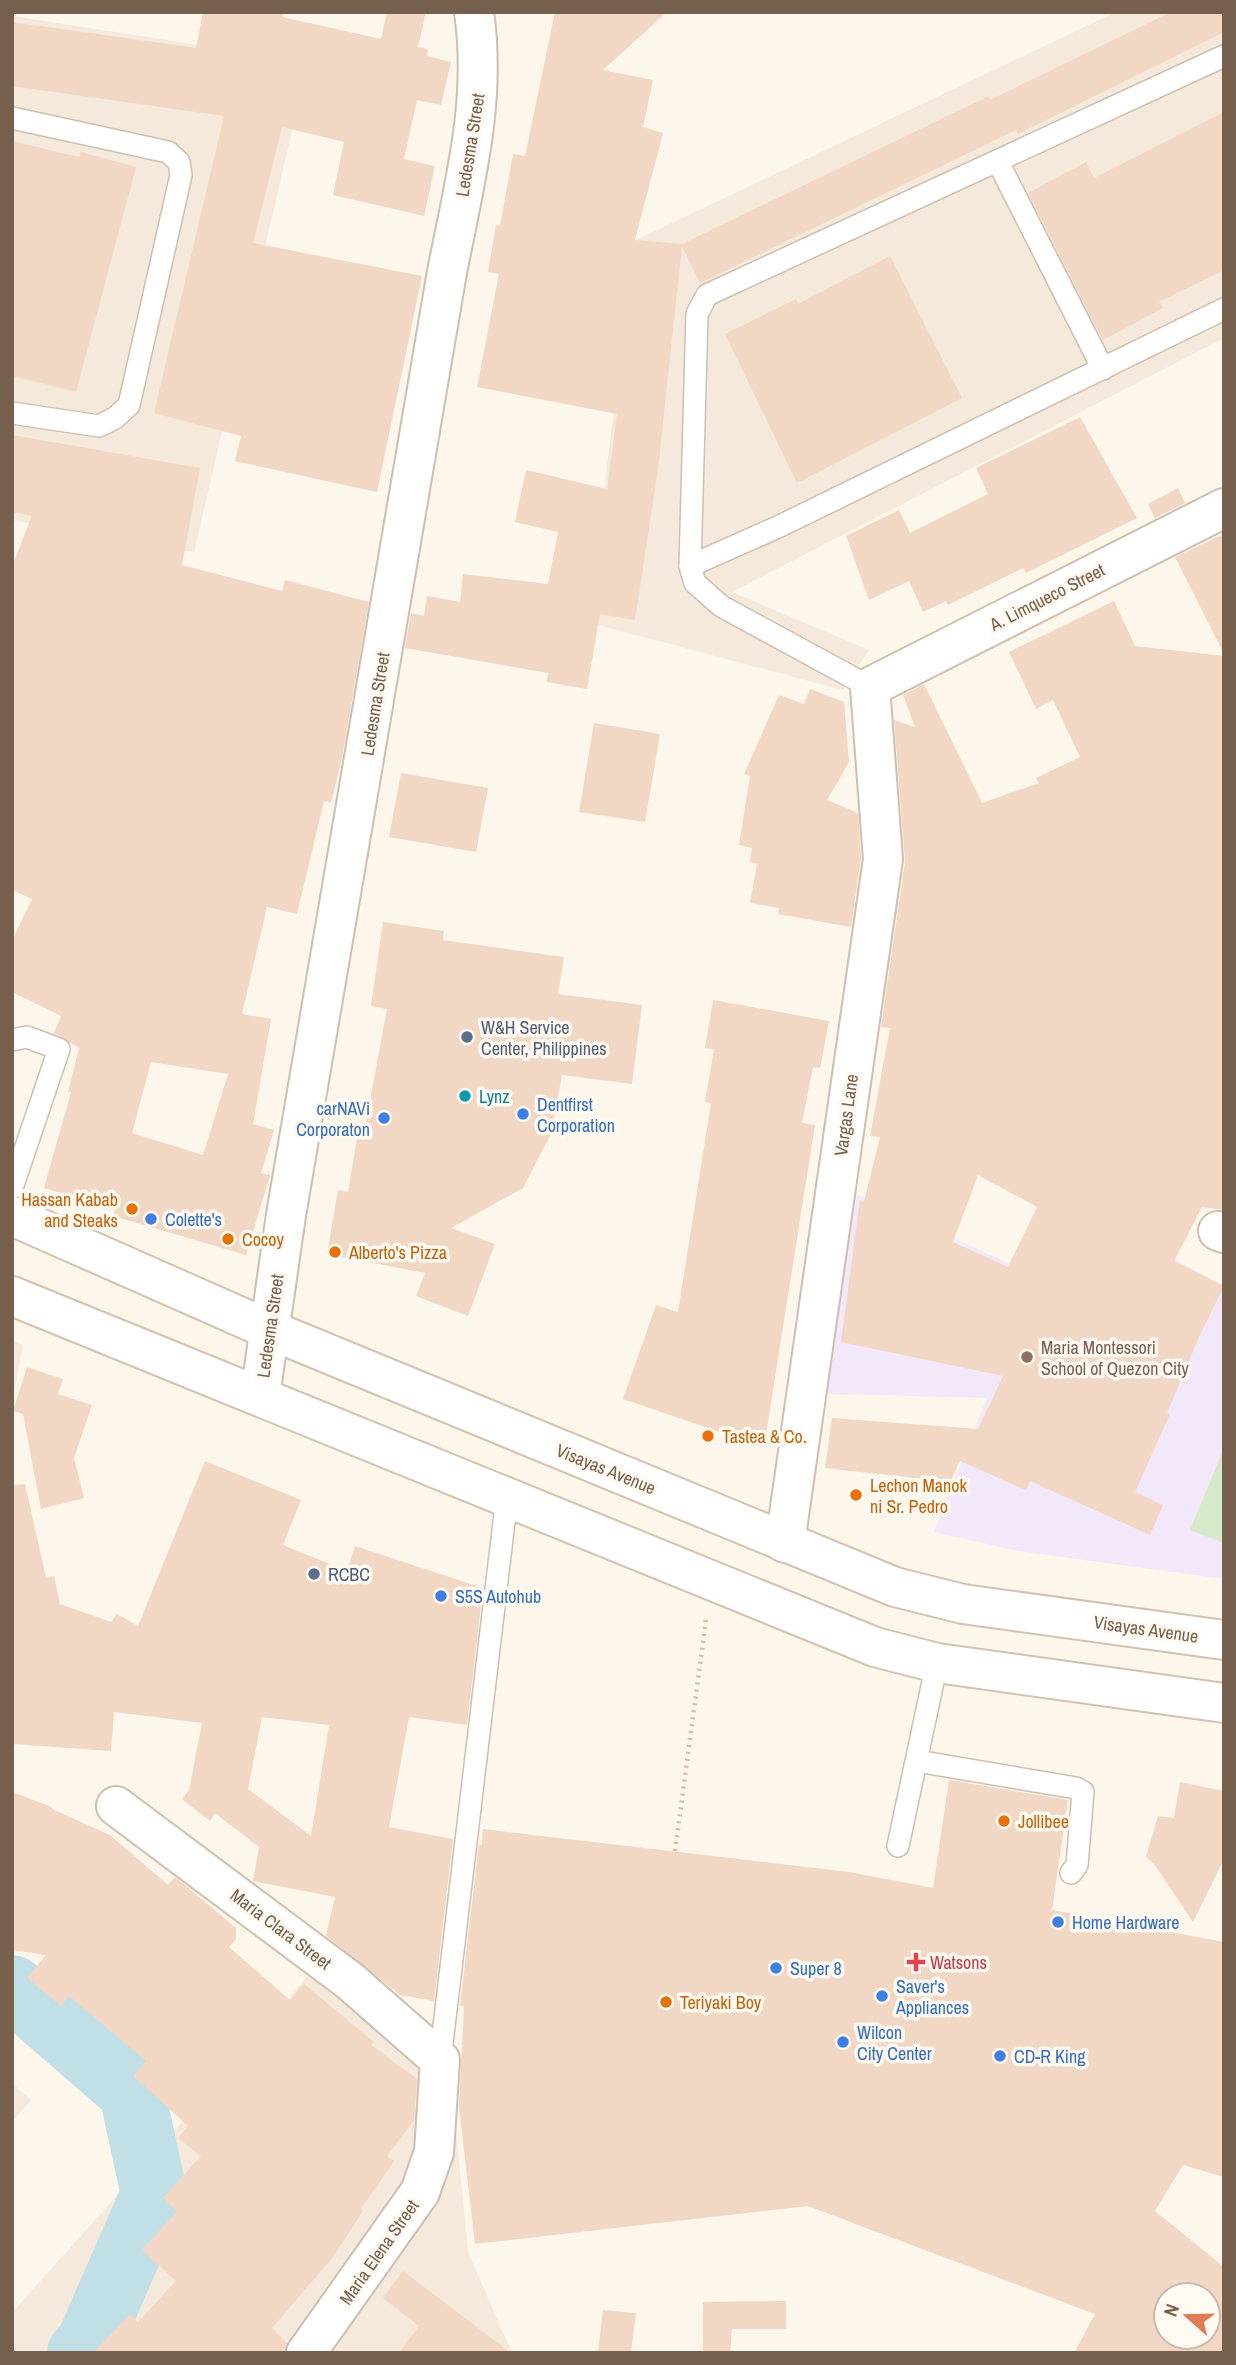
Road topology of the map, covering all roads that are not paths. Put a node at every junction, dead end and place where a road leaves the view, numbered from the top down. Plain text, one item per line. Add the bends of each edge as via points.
1 (474, 12) edge
2 (1224, 56) edge
3 (12, 118) edge
4 (998, 162) junction
5 (1224, 309) edge
6 (1103, 369) junction
7 (12, 413) edge
8 (1224, 508) edge
9 (690, 566) junction
10 (870, 687) junction
11 (12, 1040) edge
12 (12, 1188) edge
13 (12, 1216) edge
14 (12, 1296) edge
15 (268, 1329) junction
16 (260, 1396) junction
17 (507, 1497) junction
18 (785, 1543) junction
19 (1224, 1640) edge
20 (937, 1663) junction
21 (1224, 1703) edge
22 (917, 1761) junction
23 (116, 1806) dead end
24 (898, 1846) dead end
25 (1071, 1873) dead end
26 (440, 2060) junction
27 (306, 2353) edge

1 - 15 street, Ledesma Street via 480,54 478,117 447,272
2 - 4 lane
3 - 7 lane via 169,152 179,162 181,175 129,405 99,426
4 - 6 lane
4 - 9 lane via 706,295 697,314
5 - 6 lane
6 - 9 lane
8 - 10 street, A. Limqueco Street
9 - 10 lane via 695,583 721,606
10 - 18 street, Vargas Lane via 883,859
11 - 12 lane via 27,1037 59,1049
13 - 15 street, Visayas Avenue
14 - 16 street
15 - 16 street, Ledesma Street
15 - 18 street, Visayas Avenue
16 - 17 street
17 - 20 street via 875,1647
17 - 26 lane
18 - 19 street, Visayas Avenue via 895,1587 963,1604
20 - 21 street
20 - 22 lane
22 - 24 lane
22 - 25 lane via 1083,1792 1077,1865
23 - 26 street, Maria Clara Street via 350,1981
26 - 27 street, Maria Elena Street via 434,2152 420,2192

